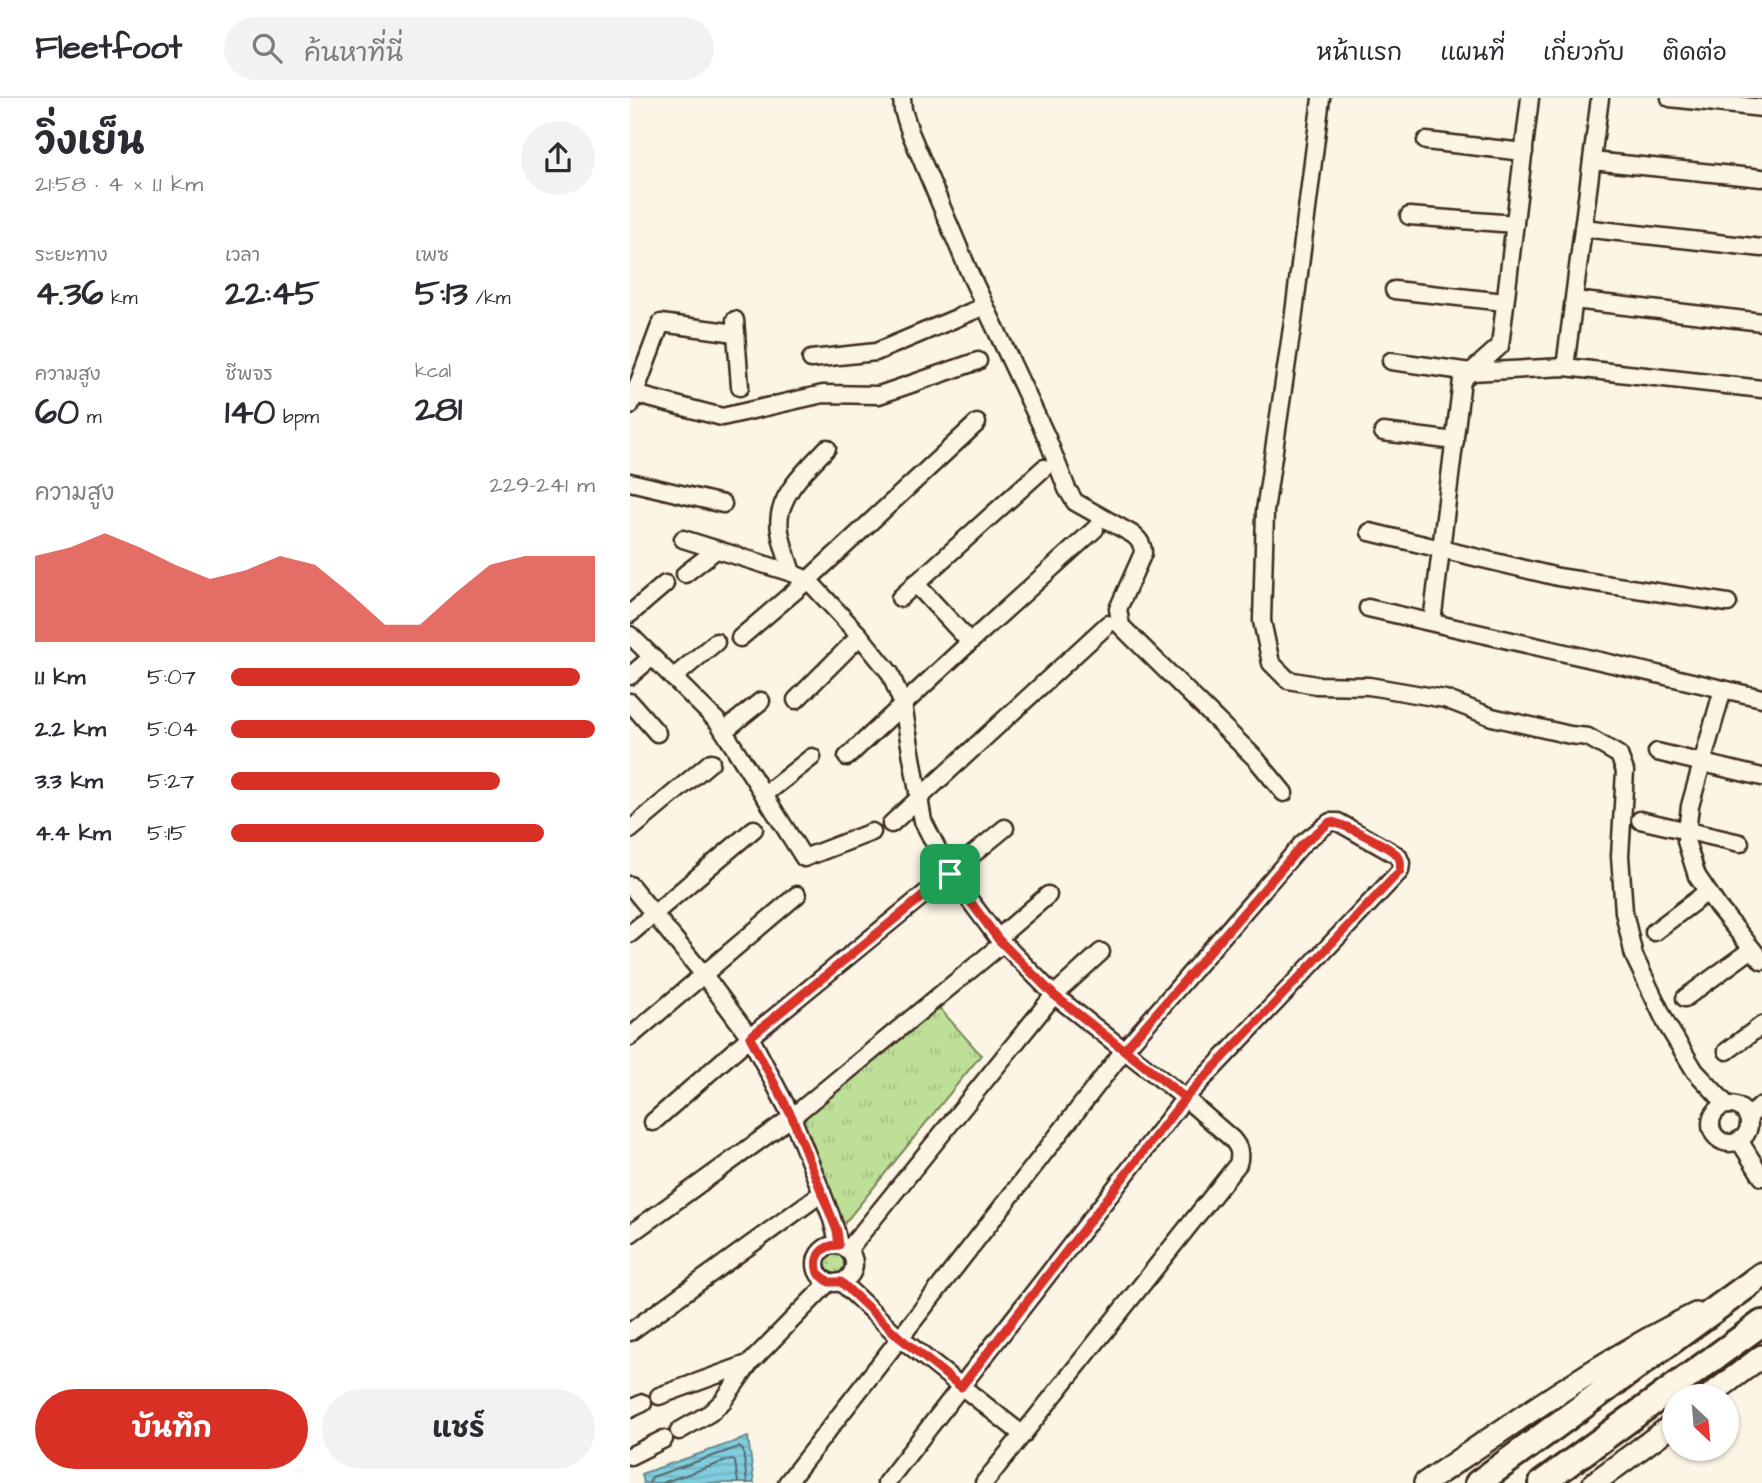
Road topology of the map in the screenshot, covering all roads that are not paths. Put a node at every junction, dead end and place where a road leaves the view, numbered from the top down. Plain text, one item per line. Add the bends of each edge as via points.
1 (902, 98) edge
2 (1321, 98) edge
3 (1530, 98) edge
4 (1600, 98) edge
5 (1670, 98) edge
6 (1762, 108) edge
7 (1426, 141) dead end
8 (1524, 152) junction
9 (1592, 161) junction
10 (1762, 178) edge
11 (1409, 216) dead end
12 (1515, 224) junction
13 (1583, 228) junction
14 (1762, 248) edge
15 (1394, 290) dead end
16 (1574, 300) junction
17 (1506, 302) junction
18 (985, 306) junction
19 (1762, 322) edge
20 (811, 359) dead end
21 (978, 361) dead end
22 (1391, 361) dead end
23 (1565, 367) junction
24 (1471, 372) junction
25 (740, 387) dead end
26 (1762, 389) edge
27 (631, 398) edge
28 (977, 423) dead end
29 (1383, 432) dead end
30 (1455, 441) junction
31 (827, 448) dead end
32 (1044, 468) dead end
33 (630, 482) edge
34 (723, 504) dead end
35 (1095, 529) dead end
36 (1370, 532) dead end
37 (683, 539) dead end
38 (1441, 549) junction
39 (716, 550) junction
40 (792, 573) junction
41 (685, 574) dead end
42 (808, 580) junction
43 (915, 583) junction
44 (665, 584) dead end
45 (900, 598) dead end
46 (1728, 603) dead end
47 (1368, 608) dead end
48 (630, 614) edge
49 (1432, 622) junction
50 (1108, 624) dead end
51 (630, 635) edge
52 (860, 636) junction
53 (740, 638) dead end
54 (716, 642) dead end
55 (970, 642) junction
56 (652, 657) junction
57 (630, 676) edge
58 (673, 678) junction
59 (1723, 689) junction
60 (1762, 698) edge
61 (796, 700) dead end
62 (761, 701) dead end
63 (630, 702) edge
64 (903, 705) junction
65 (724, 731) junction
66 (657, 733) dead end
67 (1657, 752) dead end
68 (812, 757) dead end
69 (847, 757) dead end
70 (711, 762) dead end
71 (1702, 763) junction
72 (1762, 777) edge
73 (1284, 793) dead end
74 (764, 795) junction
75 (918, 798) junction
76 (1640, 820) dead end
77 (891, 824) dead end
78 (1004, 828) dead end
79 (754, 829) dead end
80 (630, 830) edge
81 (1687, 831) junction
82 (872, 832) dead end
83 (1740, 843) dead end
84 (950, 874) junction
85 (630, 886) edge
86 (1707, 892) junction
87 (797, 895) dead end
88 (1048, 895) dead end
89 (655, 913) junction
90 (1654, 932) dead end
91 (630, 934) edge
92 (1000, 941) junction
93 (1101, 952) dead end
94 (1757, 955) edge
95 (704, 975) junction
96 (1054, 995) junction
97 (1685, 998) dead end
98 (1762, 1025) edge
99 (630, 1037) edge
100 (750, 1037) junction
101 (1125, 1049) junction
102 (1727, 1051) dead end
103 (1185, 1098) junction
104 (1727, 1105) junction
105 (1762, 1105) edge
106 (792, 1117) junction
107 (1748, 1117) junction
108 (653, 1122) dead end
109 (1739, 1140) junction
110 (1762, 1177) edge
111 (822, 1193) junction
112 (630, 1234) edge
113 (844, 1248) junction
114 (1762, 1275) edge
115 (835, 1282) junction
116 (1732, 1297) junction
117 (1762, 1323) edge
118 (630, 1332) edge
119 (899, 1337) junction
120 (1762, 1356) edge
121 (750, 1363) junction
122 (1725, 1384) edge
123 (961, 1387) junction
124 (659, 1396) dead end
125 (679, 1431) dead end
126 (1662, 1433) edge
127 (1023, 1435) junction
128 (664, 1439) dead end
129 (637, 1452) edge
130 (787, 1483) edge
131 (886, 1483) edge
132 (984, 1483) edge
133 (1425, 1483) edge
134 (1478, 1483) edge
135 (1542, 1483) edge
136 (1594, 1483) edge

1 - 18 street via 910,132
2 - 104 street via 1265,511 1262,621 1271,663 1288,680 1369,686 1446,699 1492,717 1588,737 1619,755 1626,771 1622,890 1634,956 1695,1071
3 - 8 street
4 - 9 street
5 - 6 street
7 - 8 street
8 - 12 street
9 - 10 street
9 - 13 street
11 - 12 street
12 - 17 street
13 - 14 street
13 - 16 street
15 - 17 street
16 - 19 street
16 - 23 street
17 - 24 street via 1500,346
18 - 20 street via 876,352
18 - 73 street via 1071,496 1132,534 1143,547 1118,609 1121,625 1256,759
21 - 27 street via 879,395 823,394 722,417
22 - 24 street
23 - 24 street
23 - 26 street
24 - 30 street via 1462,380
25 - 27 street via 735,327 661,323
28 - 42 street
29 - 30 street
30 - 38 street
31 - 40 street via 792,485 780,513 780,531
32 - 43 street
33 - 34 street
35 - 55 street
36 - 38 street
37 - 39 street
38 - 46 street via 1558,577
38 - 49 street
39 - 40 street
39 - 41 street
40 - 42 street
42 - 52 street
42 - 53 street
43 - 45 street
43 - 55 street
44 - 48 street
47 - 49 street
49 - 59 street
50 - 75 street
51 - 56 street
52 - 61 street
52 - 64 street via 890,673
54 - 58 street
55 - 64 street
56 - 57 street
56 - 58 street
58 - 65 street
59 - 60 street
59 - 71 street
62 - 65 street
63 - 66 street
64 - 69 street
64 - 75 street
65 - 74 street
67 - 71 street
68 - 74 street
70 - 80 street
71 - 72 street
71 - 81 street
74 - 82 street via 804,858
75 - 77 street
75 - 84 street via 923,821
76 - 81 street
78 - 84 street
79 - 89 street
81 - 83 street
81 - 86 street via 1697,876
84 - 92 street
84 - 100 street
85 - 89 street
86 - 90 street
86 - 94 street
87 - 95 street
88 - 92 street
89 - 91 street
89 - 95 street
92 - 96 street
92 - 106 street
93 - 96 street
94 - 97 street
95 - 99 street
95 - 100 street
96 - 101 street
96 - 113 street
98 - 102 street
100 - 106 street
100 - 108 street
101 - 103 street
101 - 103 street via 1303,844 1330,822 1344,825 1398,856 1400,871
101 - 119 street
103 - 123 street
103 - 127 street via 1238,1146 1238,1164
104 - 107 street via 1739,1107
104 - 109 street via 1716,1111 1711,1127 1722,1141
105 - 107 street
106 - 111 street
106 - 112 street
107 - 109 street via 1748,1129
109 - 110 street
111 - 113 street
111 - 118 street
113 - 115 street via 854,1260 853,1271
113 - 115 street via 825,1248 816,1259 818,1273
114 - 116 main road
115 - 119 street
115 - 121 street
116 - 133 main road via 1595,1369
116 - 134 main road
117 - 135 main road
119 - 123 street
119 - 130 street
120 - 122 main road
121 - 124 street
121 - 125 street via 723,1401
123 - 127 street
123 - 131 street
126 - 136 main road
127 - 132 street
128 - 129 street

